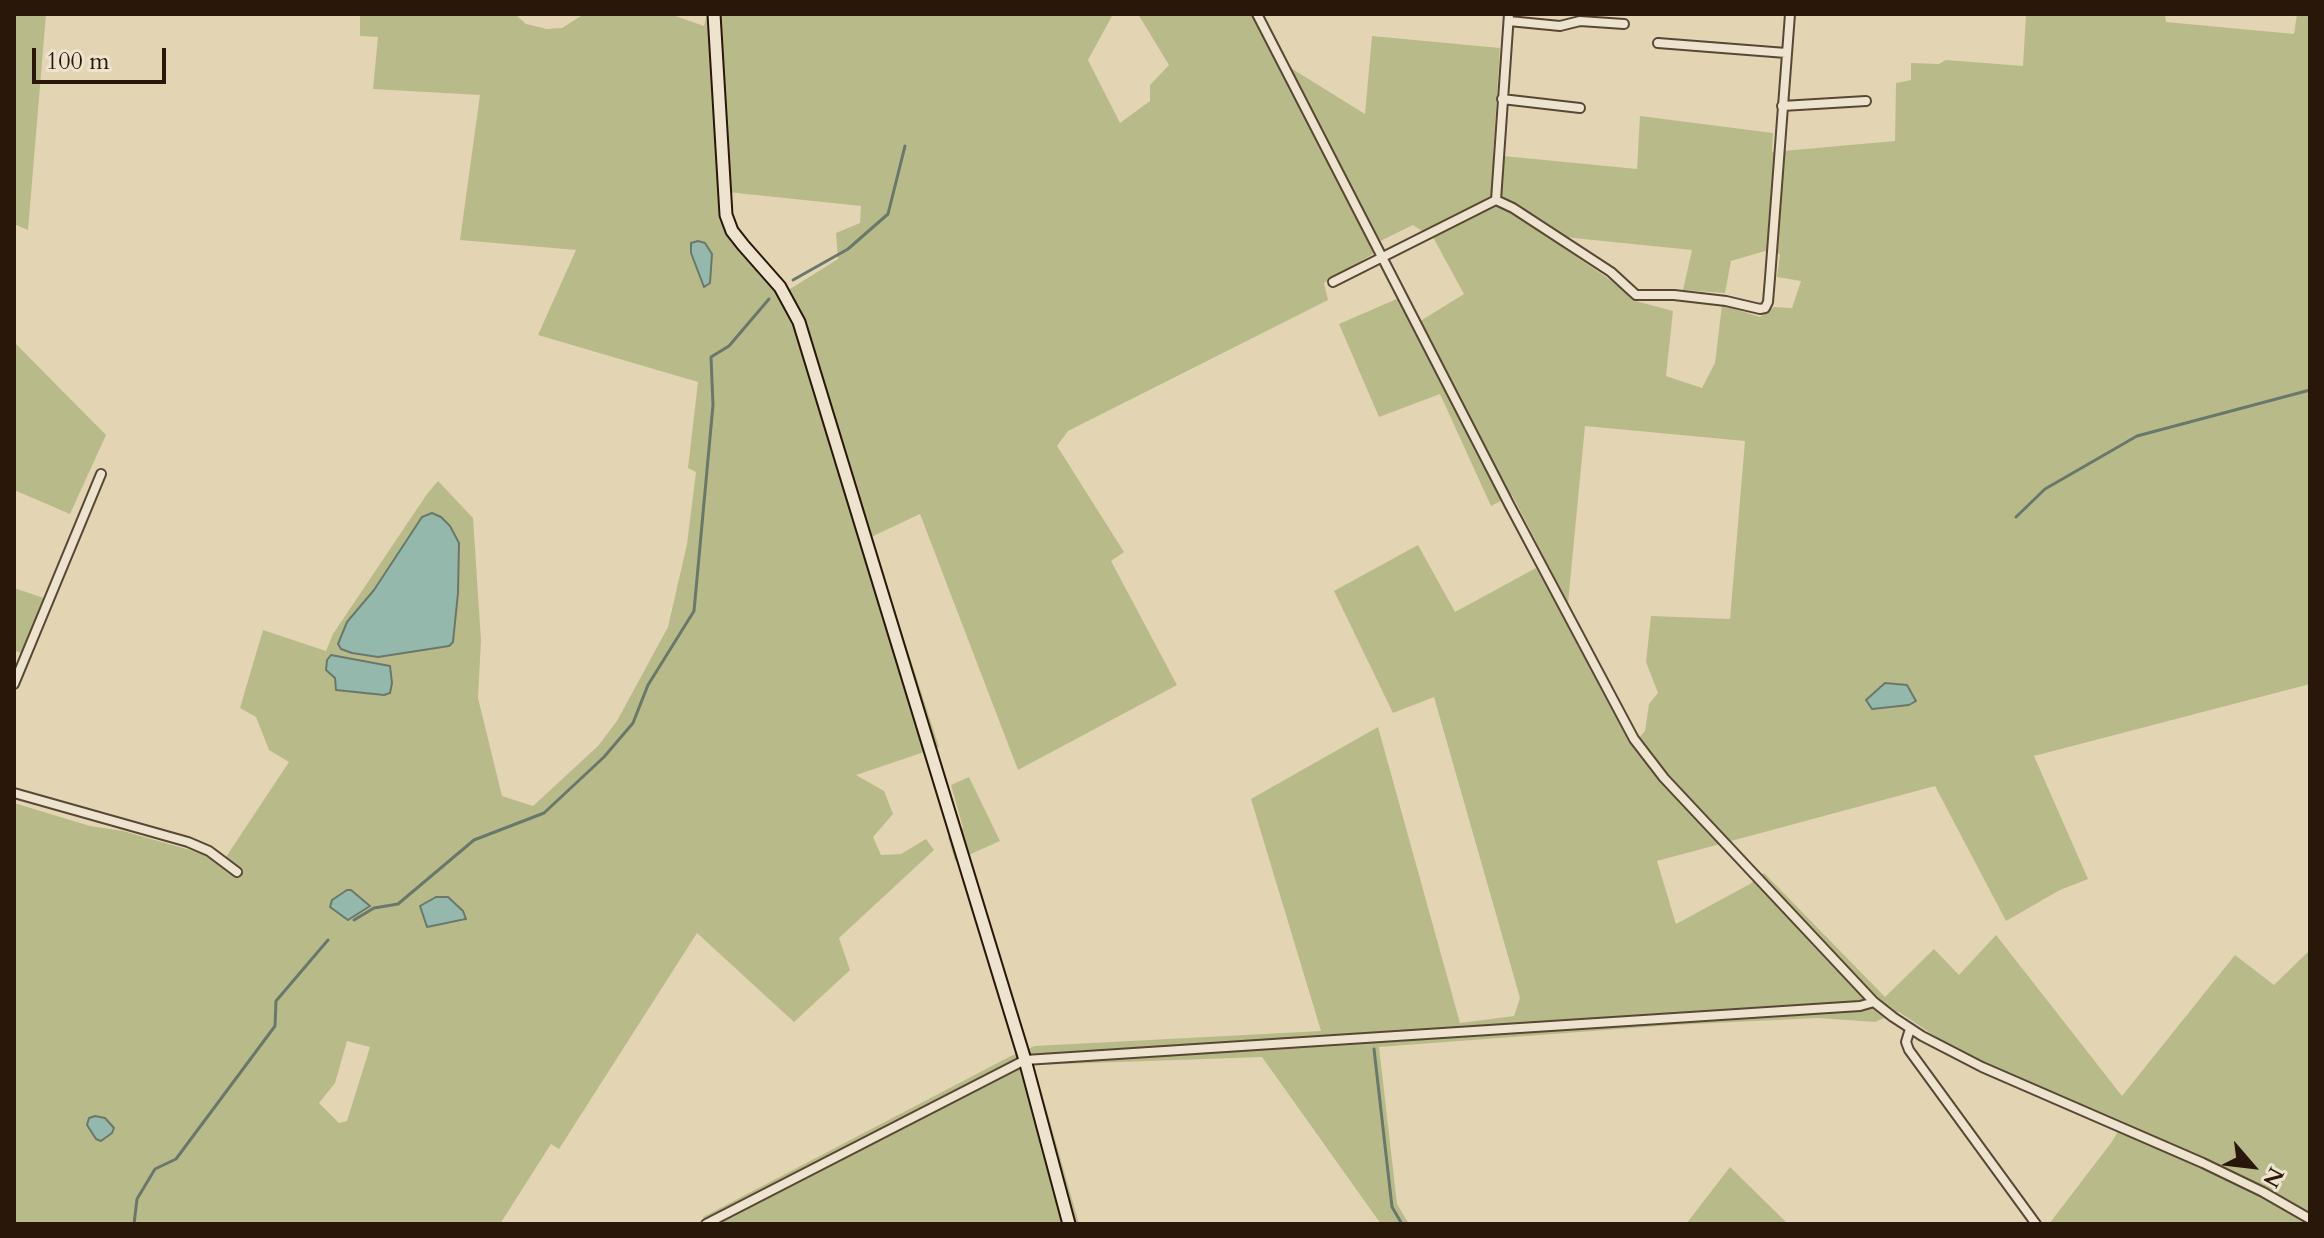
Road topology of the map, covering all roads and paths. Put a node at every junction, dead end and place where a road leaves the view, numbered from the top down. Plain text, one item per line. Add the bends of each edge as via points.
1 (714, 14) edge
2 (1257, 14) edge
3 (1790, 14) edge
4 (1509, 18) edge
5 (1624, 24) dead end
6 (1658, 43) dead end
7 (1786, 53) junction
8 (1502, 99) junction
9 (1866, 101) dead end
10 (1782, 106) junction
11 (1580, 108) dead end
12 (1496, 200) junction
13 (1382, 258) junction
14 (1333, 282) dead end
15 (101, 474) dead end
16 (14, 684) edge
17 (14, 793) edge
18 (237, 872) dead end
19 (1874, 1002) junction
20 (1910, 1029) junction
21 (1025, 1060) junction
22 (2310, 1219) edge
23 (706, 1224) edge
24 (1069, 1224) edge
25 (2036, 1224) edge

1 - 21 street via 726,215 732,231 795,313
2 - 13 street
3 - 7 street
4 - 5 street via 1560,26 1580,21
4 - 8 street
6 - 7 street
7 - 10 street
8 - 11 street
8 - 12 street
9 - 10 street
10 - 12 street via 1768,302 1760,309 1713,299 1636,295 1611,272
12 - 13 street
13 - 14 street
13 - 19 street via 1645,756
15 - 16 street
17 - 18 street via 188,842
19 - 20 street
19 - 21 street
20 - 22 street via 1982,1067 2203,1163
20 - 25 street via 1909,1050
21 - 23 street
21 - 24 street

